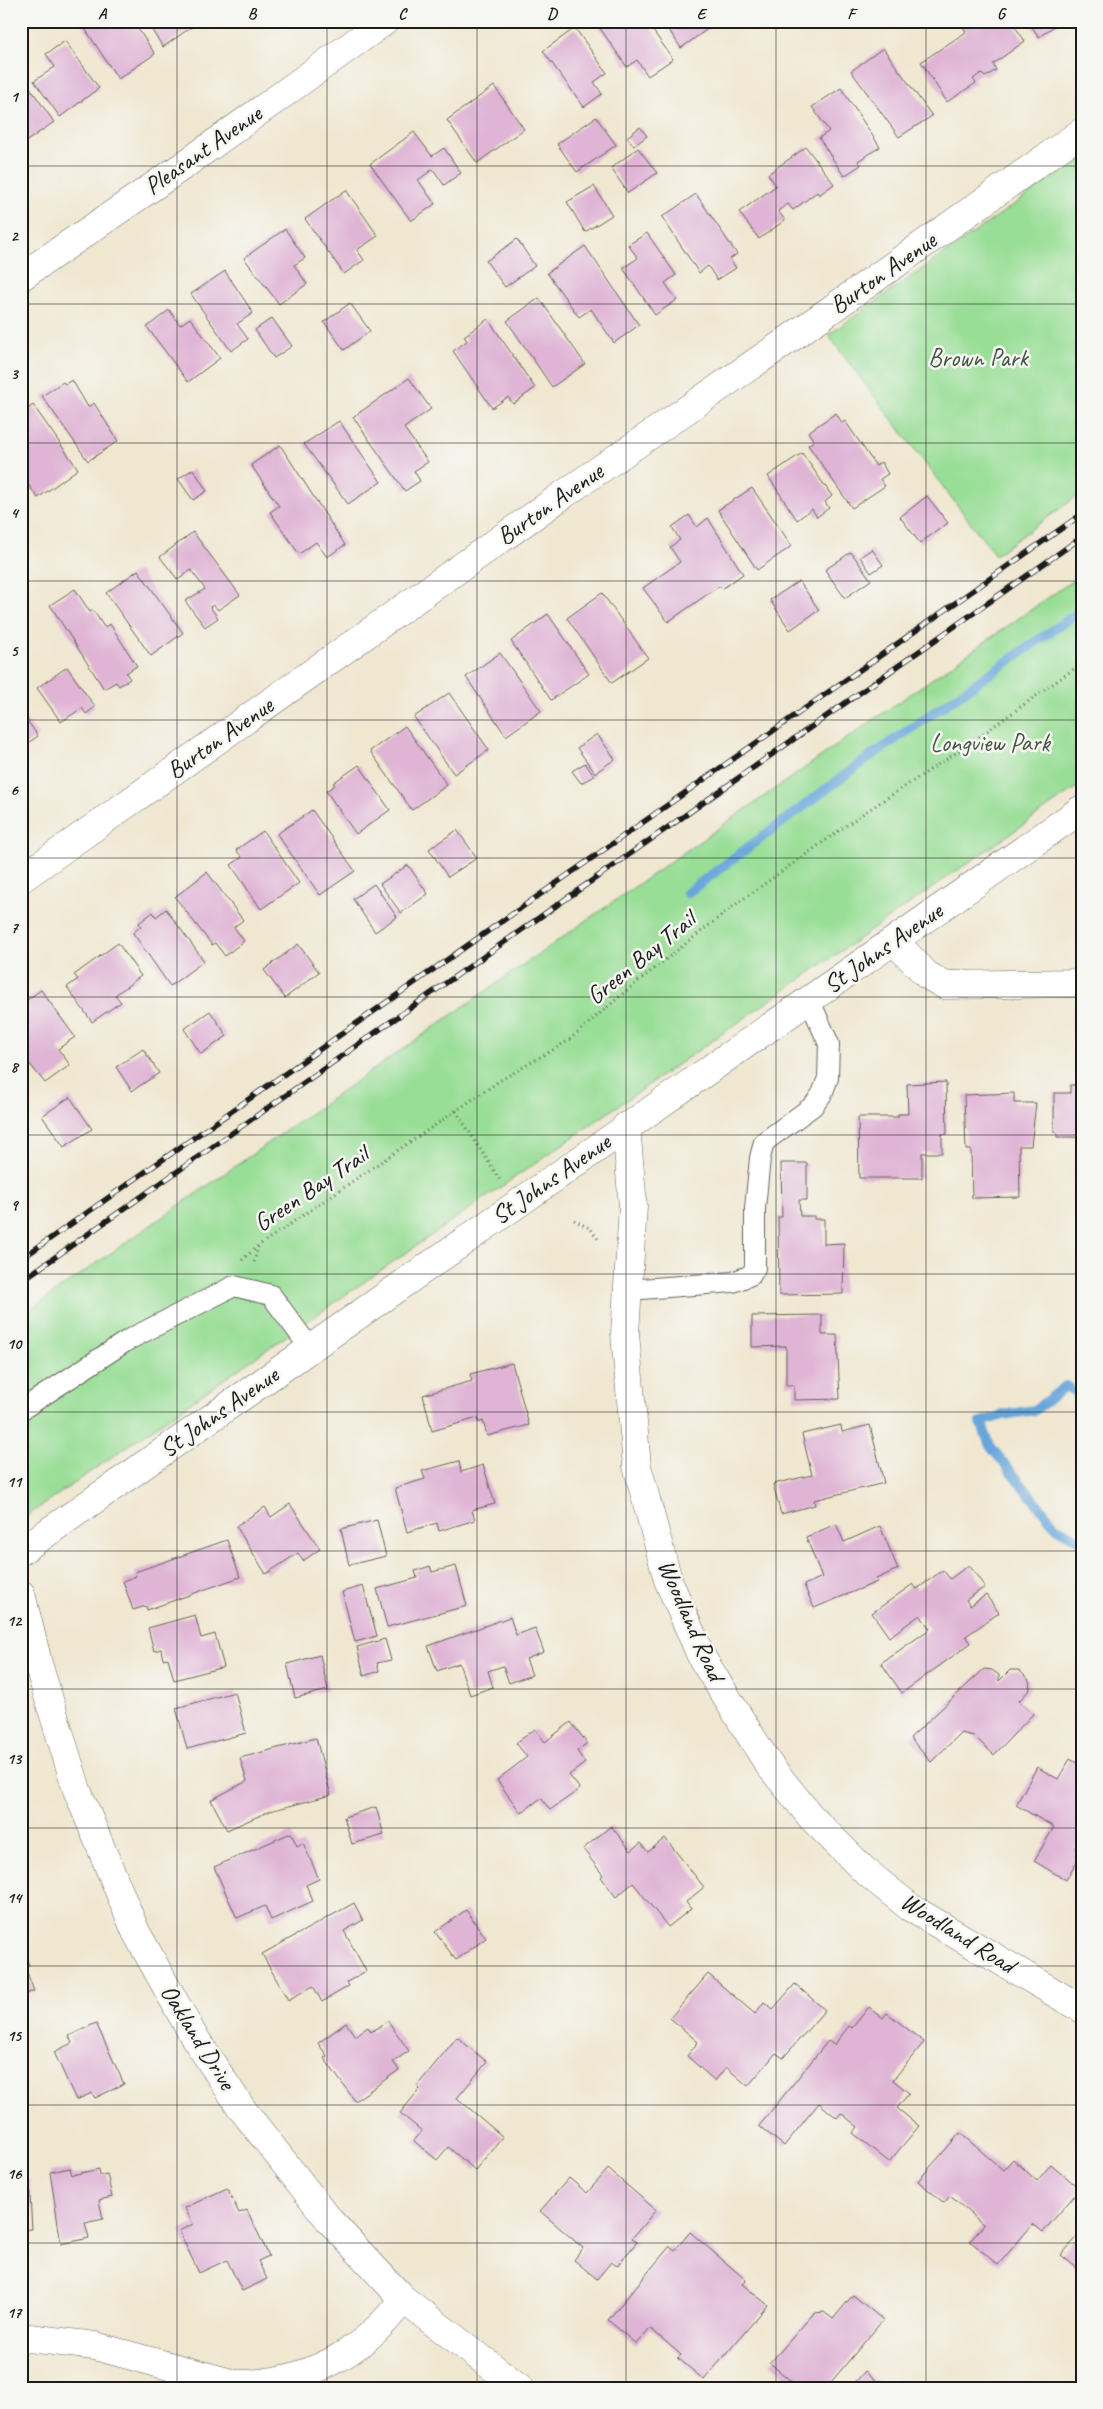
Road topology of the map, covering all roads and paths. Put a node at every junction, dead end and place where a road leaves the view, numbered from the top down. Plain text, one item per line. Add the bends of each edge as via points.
1 (384, 21) edge
2 (1082, 132) edge
3 (21, 277) edge
4 (1082, 663) edge
5 (1082, 809) edge
6 (21, 879) edge
7 (894, 941) junction
8 (1082, 983) edge
9 (809, 1000) junction
10 (456, 1111) junction
11 (626, 1126) junction
12 (515, 1204) junction
13 (574, 1220) dead end
14 (600, 1243) dead end
15 (234, 1286) junction
16 (628, 1290) junction
17 (310, 1348) junction
18 (21, 1410) edge
19 (21, 1551) edge
20 (21, 1594) edge
21 (1082, 2009) edge
22 (403, 2299) junction
23 (21, 2337) edge
24 (520, 2388) edge

1 - 3 street, Pleasant Avenue via 180,168
2 - 6 street, Burton Avenue
4 - 10 path, Green Bay Trail via 732,907 568,1041
5 - 7 street, St Johns Avenue
7 - 8 street via 944,986
7 - 9 street, St Johns Avenue
9 - 11 street, St Johns Avenue
9 - 16 lane via 829,1044 828,1078 813,1106 764,1142 755,1208 756,1260 751,1275 733,1282
10 - 12 path
10 - 15 path, Green Bay Trail via 242,1257
11 - 12 street, St Johns Avenue
11 - 16 street, Woodland Road via 633,1206
12 - 17 street, St Johns Avenue
13 - 14 path via 591,1228
15 - 17 lane via 271,1295
15 - 18 lane via 128,1340
16 - 21 street, Woodland Road via 625,1334 638,1466 668,1580 702,1658 764,1756 811,1817 865,1870 911,1908
17 - 19 street, St Johns Avenue
20 - 22 street, Oakland Drive via 39,1667 77,1790 136,1932 193,2035 242,2109 330,2221
22 - 23 street via 390,2317 351,2351 300,2377 257,2384 235,2384 95,2346
22 - 24 street, Oakland Drive

